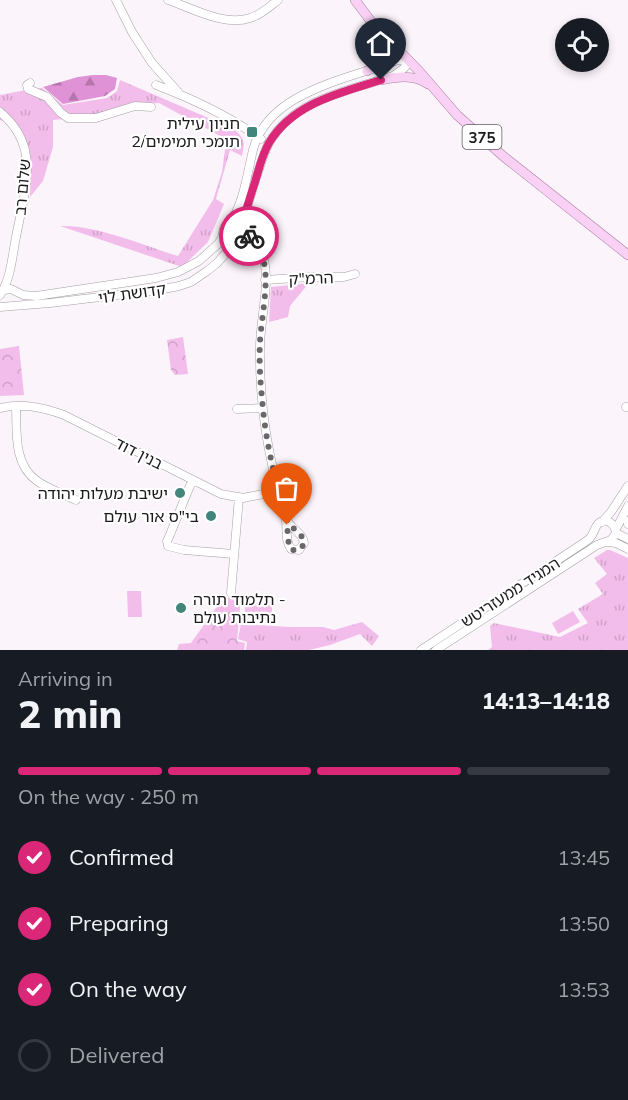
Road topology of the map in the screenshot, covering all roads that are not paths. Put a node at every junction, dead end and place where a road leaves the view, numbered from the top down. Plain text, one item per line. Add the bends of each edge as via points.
1 (117, 0) edge
2 (168, 0) edge
3 (278, 0) edge
4 (356, 0) edge
5 (376, 28) junction
6 (410, 62) junction
7 (367, 71) junction
8 (381, 80) junction
9 (30, 83) dead end
10 (156, 85) dead end
11 (435, 89) junction
12 (179, 93) junction
13 (151, 106) dead end
14 (0, 112) edge
15 (258, 137) junction
16 (268, 145) junction
17 (229, 223) junction
18 (243, 229) junction
19 (223, 233) junction
20 (237, 242) junction
21 (259, 250) junction
22 (628, 255) edge
23 (10, 268) junction
24 (355, 274) dead end
25 (266, 280) junction
26 (14, 291) junction
27 (1, 294) edge
28 (4, 305) edge
29 (16, 405) junction
30 (0, 408) edge
31 (262, 408) junction
32 (237, 409) dead end
33 (192, 481) junction
34 (628, 486) edge
35 (278, 491) junction
36 (239, 497) junction
37 (76, 500) dead end
38 (628, 506) edge
39 (287, 520) dead end
40 (602, 522) junction
41 (595, 529) junction
42 (616, 531) junction
43 (628, 539) edge
44 (608, 542) junction
45 (628, 549) edge
46 (234, 554) junction
47 (231, 593) dead end
48 (421, 650) edge
49 (436, 650) edge

1 - 12 street via 152,63
2 - 3 street via 226,20 240,20 256,16
4 - 5 main road, 375
5 - 6 main road, 375
5 - 7 main road via 384,55
6 - 7 street via 399,60
6 - 8 street
6 - 11 main road, 375
7 - 15 street via 302,95 280,110
8 - 11 main road via 412,77
8 - 16 street via 308,106 282,127
9 - 13 street via 28,89 47,97 68,118 96,118 135,106
10 - 12 street
11 - 22 main road, 375 via 502,156
12 - 15 street
14 - 23 street, שלום רב via 15,127 26,159 25,192
15 - 16 street
15 - 17 street via 237,210
16 - 18 street
17 - 18 street via 237,223
17 - 19 street
18 - 20 street
18 - 21 street
19 - 20 street via 228,241
19 - 26 street, קדושת לוי via 207,254 178,273 60,293 29,296
20 - 21 street
20 - 28 street, קדושת לוי via 207,271 179,286
21 - 25 street
23 - 26 street, שלום רב
23 - 27 street, שלום רב
24 - 25 street, הרמ"ק
25 - 31 street via 260,345
26 - 27 street, קדושת לוי via 7,289
26 - 28 street, שלום רב via 17,300
29 - 30 street, בנין דוד
29 - 33 street, בנין דוד via 36,406 64,415
29 - 37 street via 19,456 26,470 39,482
31 - 32 street
31 - 35 street
33 - 36 street, בנין דוד
33 - 46 street via 168,546
34 - 40 street
35 - 36 street, בנין דוד
35 - 39 street
36 - 46 street
38 - 42 street
40 - 41 street
40 - 42 street via 609,521
41 - 44 street via 597,538
41 - 48 street, המגיד ממעזריטש via 591,538
42 - 43 street
42 - 44 street
44 - 45 street
44 - 49 street, המגיד ממעזריטש via 597,545
46 - 47 street

